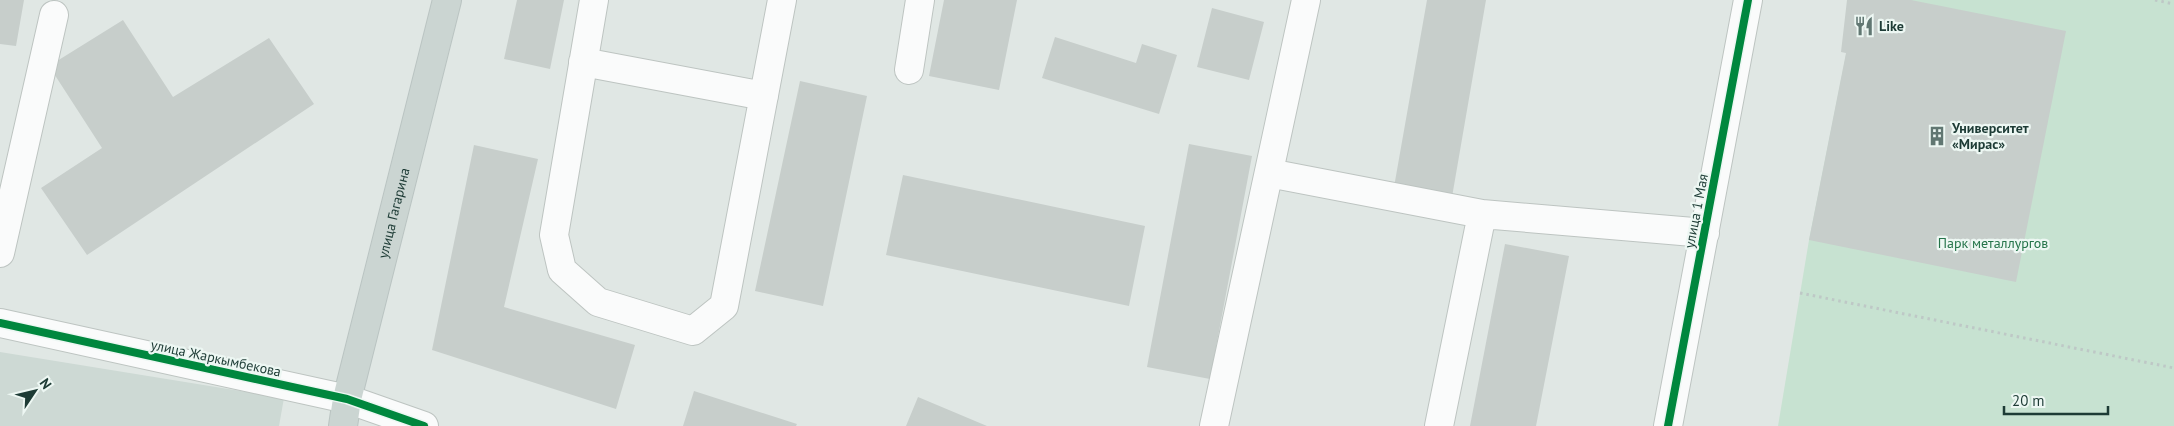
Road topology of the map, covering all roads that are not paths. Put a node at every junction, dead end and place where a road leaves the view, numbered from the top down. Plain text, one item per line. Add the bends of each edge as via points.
1 (447, 0) edge
2 (594, 0) edge
3 (782, 0) edge
4 (920, 0) edge
5 (1306, 0) edge
6 (1748, 0) edge
7 (54, 15) dead end
8 (583, 62) junction
9 (909, 70) dead end
10 (764, 96) junction
11 (1269, 173) junction
12 (1482, 214) junction
13 (1705, 233) junction
14 (0, 253) edge
15 (0, 323) edge
16 (347, 399) junction
17 (343, 426) edge
18 (424, 426) edge
19 (1214, 426) edge
20 (1439, 426) edge
21 (1668, 426) edge

1 - 16 main road, улица Гагарина
2 - 8 street
3 - 10 street
4 - 9 street
5 - 11 street
6 - 13 street, улица 1 Мая
7 - 14 street
8 - 10 street
8 - 10 street via 554,235 562,270 598,302 693,331 724,306
11 - 12 street
11 - 19 street
12 - 13 street
12 - 20 street
13 - 21 street, улица 1 Мая
15 - 16 street, улица Жаркымбекова
16 - 17 main road, улица Гагарина
16 - 18 street, улица Жаркымбекова

